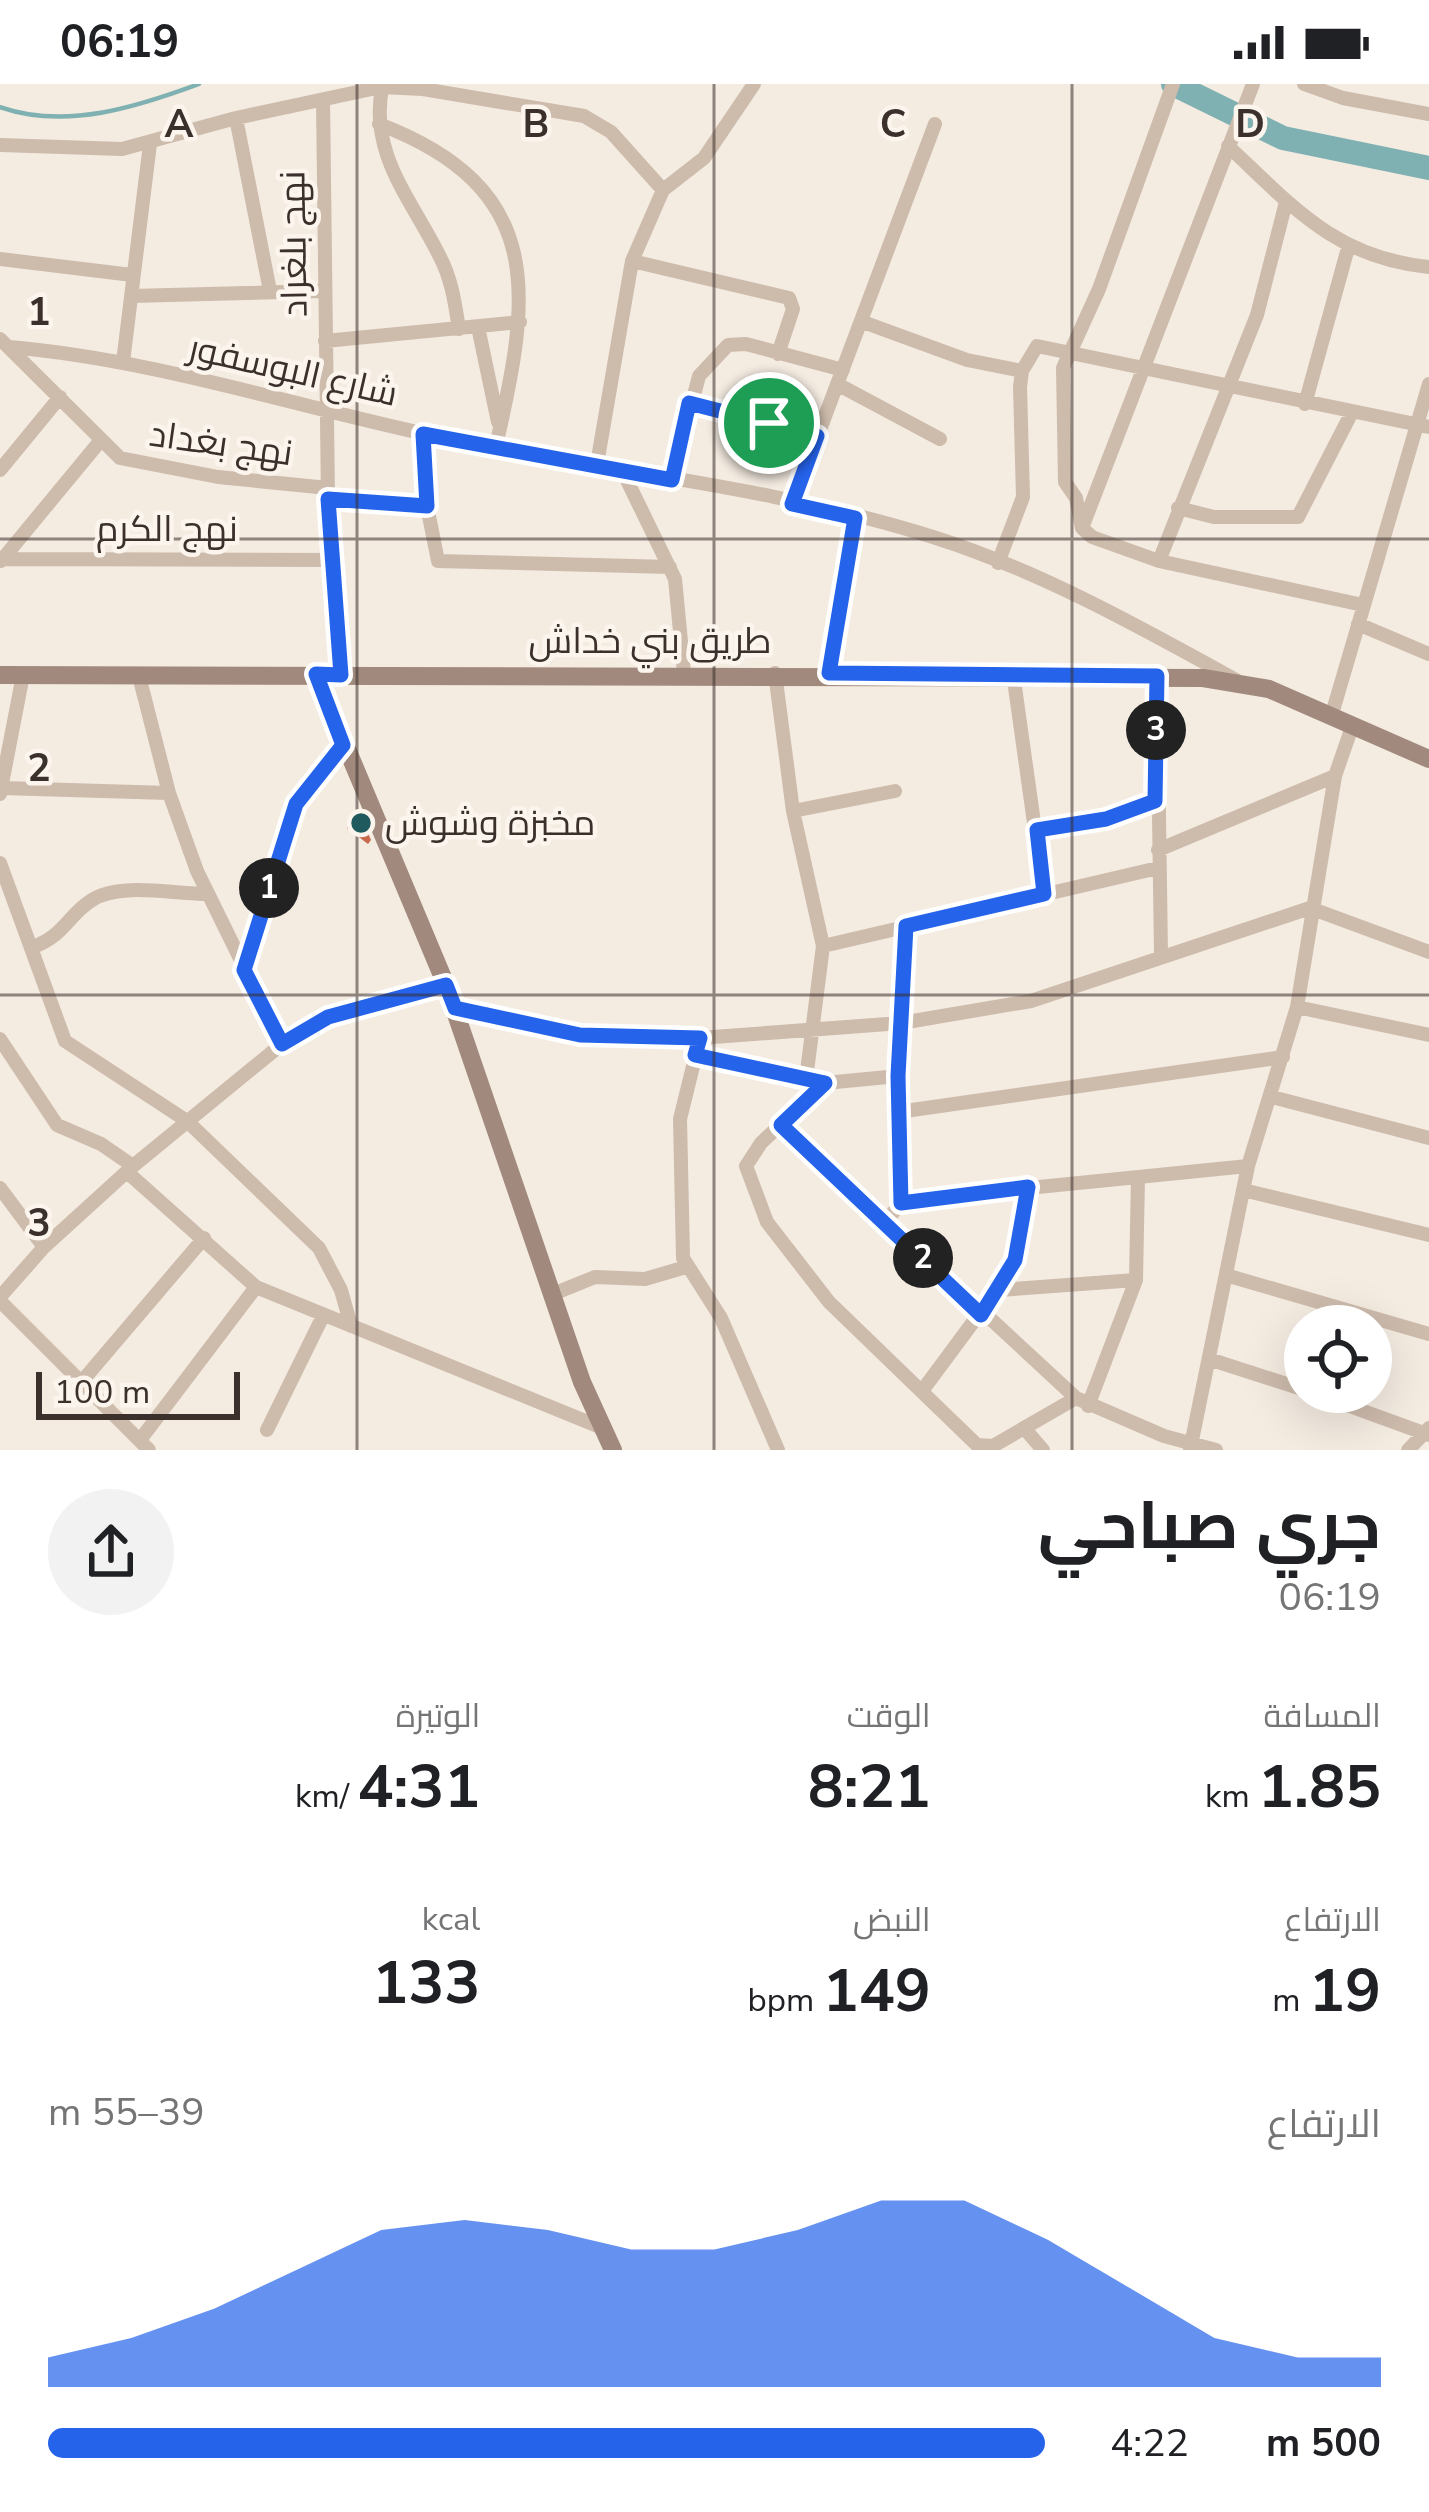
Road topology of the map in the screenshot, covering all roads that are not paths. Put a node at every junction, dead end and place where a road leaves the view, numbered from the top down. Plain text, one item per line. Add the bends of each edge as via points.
1 (754, 84) edge
2 (1173, 84) edge
3 (1253, 84) edge
4 (1304, 84) edge
5 (382, 86) edge
6 (323, 100) junction
7 (1429, 114) edge
8 (236, 118) junction
9 (379, 124) junction
10 (935, 124) dead end
11 (150, 144) junction
12 (0, 145) edge
13 (1228, 146) junction
14 (663, 190) junction
15 (1286, 202) junction
16 (1348, 248) junction
17 (0, 259) edge
18 (632, 261) junction
19 (1429, 267) edge
20 (132, 274) junction
21 (270, 291) junction
22 (323, 291) junction
23 (131, 296) junction
24 (520, 322) junction
25 (863, 322) junction
26 (478, 327) junction
27 (459, 329) junction
28 (325, 340) junction
29 (4, 343) edge
30 (1071, 352) junction
31 (778, 354) junction
32 (123, 362) junction
33 (1145, 365) junction
34 (1022, 371) junction
35 (840, 377) junction
36 (1429, 384) edge
37 (1229, 387) junction
38 (60, 397) junction
39 (689, 403) junction
40 (1305, 404) junction
41 (326, 409) junction
42 (1351, 414) junction
43 (1423, 426) edge
44 (500, 430) junction
45 (423, 434) junction
46 (817, 436) junction
47 (940, 439) dead end
48 (100, 440) junction
49 (496, 446) junction
50 (597, 464) junction
51 (0, 469) edge
52 (622, 470) junction
53 (672, 480) junction
54 (328, 494) junction
55 (792, 504) junction
56 (427, 506) junction
57 (1178, 508) junction
58 (855, 518) junction
59 (1082, 528) junction
60 (331, 560) junction
61 (1, 561) edge
62 (1159, 561) junction
63 (998, 563) junction
64 (670, 567) junction
65 (1363, 604) junction
66 (1358, 624) junction
67 (1429, 655) edge
68 (684, 673) junction
69 (775, 673) junction
70 (829, 673) junction
71 (316, 674) junction
72 (1012, 674) junction
73 (0, 675) edge
74 (23, 675) junction
75 (341, 675) junction
76 (140, 676) junction
77 (1157, 676) junction
78 (1240, 682) junction
79 (1333, 714) junction
80 (1353, 724) junction
81 (343, 745) junction
82 (1429, 759) edge
83 (1334, 776) junction
84 (895, 790) dead end
85 (1, 792) edge
86 (169, 793) junction
87 (1155, 801) junction
88 (793, 811) junction
89 (1037, 830) junction
90 (1158, 850) junction
91 (0, 868) edge
92 (1158, 868) junction
93 (207, 894) junction
94 (1044, 894) junction
95 (1310, 908) junction
96 (906, 926) junction
97 (823, 946) junction
98 (33, 947) junction
99 (1429, 952) edge
100 (1161, 954) junction
101 (244, 970) junction
102 (446, 985) junction
103 (1297, 1007) junction
104 (455, 1008) junction
105 (901, 1023) junction
106 (813, 1028) junction
107 (1429, 1035) edge
108 (700, 1038) junction
109 (0, 1039) edge
110 (282, 1044) junction
111 (695, 1055) junction
112 (1283, 1057) junction
113 (898, 1076) junction
114 (806, 1079) junction
115 (825, 1083) junction
116 (1272, 1097) junction
117 (898, 1112) junction
118 (187, 1121) junction
119 (781, 1125) junction
120 (1429, 1138) edge
121 (1248, 1166) junction
122 (130, 1169) junction
123 (1138, 1177) junction
124 (1028, 1187) junction
125 (0, 1188) edge
126 (1243, 1190) junction
127 (901, 1203) junction
128 (886, 1221) junction
129 (1429, 1235) edge
130 (204, 1238) junction
131 (44, 1247) junction
132 (686, 1267) junction
133 (1229, 1276) junction
134 (1136, 1280) junction
135 (256, 1287) junction
136 (999, 1290) junction
137 (553, 1294) junction
138 (0, 1299) edge
139 (981, 1315) junction
140 (322, 1318) junction
141 (351, 1326) junction
142 (1429, 1334) edge
143 (1212, 1360) junction
144 (84, 1379) junction
145 (1284, 1383) edge
146 (922, 1391) junction
147 (1082, 1402) junction
148 (1372, 1413) edge
149 (600, 1426) junction
150 (1025, 1429) junction
151 (267, 1430) dead end
152 (1427, 1432) edge
153 (145, 1445) edge
154 (1191, 1447) edge
155 (981, 1449) edge
156 (613, 1450) edge
157 (778, 1450) edge
158 (1043, 1450) edge
159 (1216, 1450) edge
160 (1408, 1450) edge

1 - 14 street via 704,158
2 - 30 street
3 - 13 street
4 - 7 street
5 - 6 street
5 - 9 street
5 - 14 street via 584,116 611,132
6 - 8 street
6 - 22 street, نهج بلغراد
8 - 11 street
8 - 21 street
9 - 24 street via 440,153 488,195 512,242
9 - 27 street via 387,163 450,279
10 - 25 street
11 - 12 street via 98,151
11 - 20 street
13 - 15 street
13 - 33 street
14 - 18 street
15 - 16 street
15 - 37 street
16 - 19 street
16 - 40 street
17 - 20 street
18 - 31 street via 789,298 793,309
18 - 50 street
20 - 23 street
21 - 22 street
21 - 23 street
22 - 28 street, نهج بلغراد
23 - 32 street
24 - 26 street
24 - 44 street
25 - 34 street
25 - 35 street
26 - 27 street
26 - 44 street
27 - 28 street
28 - 41 street, نهج بلغراد
29 - 32 street, شارع البوسفور
29 - 38 street, نهج بغداد
30 - 33 street
30 - 34 street via 1037,346
30 - 59 street via 1061,375 1063,468
31 - 35 street
31 - 39 street via 728,345 702,370
32 - 41 street, شارع البوسفور
33 - 37 street
33 - 59 street
34 - 63 street via 1023,497
35 - 46 street
35 - 47 street
36 - 43 street
37 - 40 street
37 - 57 street
38 - 48 street, نهج بغداد
38 - 51 street
39 - 46 street
39 - 53 street
40 - 42 street
41 - 45 street, شارع البوسفور
41 - 54 street, نهج بلغراد
42 - 43 street
42 - 57 street via 1298,517 1224,518
43 - 65 street
44 - 49 street
45 - 49 street, شارع البوسفور
45 - 56 street
46 - 55 street
48 - 54 street, نهج بغداد via 120,458 167,470
48 - 61 street
49 - 50 street, شارع البوسفور
50 - 52 street, شارع البوسفور
52 - 53 street, شارع البوسفور
52 - 64 street
53 - 55 street, شارع البوسفور
54 - 56 street, نهج بغداد
54 - 60 street, نهج بلغراد
55 - 58 street, شارع البوسفور
56 - 64 street via 442,562
57 - 62 street
58 - 63 street, شارع البوسفور
58 - 70 street
59 - 62 street
60 - 61 street, نهج الكرم
60 - 75 street, نهج بلغراد
62 - 65 street
63 - 78 street, شارع البوسفور
64 - 68 street
65 - 66 street
66 - 67 street
66 - 79 street
68 - 69 main road, طريق بني خداش
68 - 75 main road, طريق بني خداش
69 - 70 main road, طريق بني خداش
69 - 88 street
70 - 72 main road, طريق بني خداش
71 - 75 main road, طريق بني خداش
71 - 76 main road, طريق بني خداش
71 - 81 main road
72 - 77 main road, طريق بني خداش
72 - 89 street
73 - 74 main road, طريق بني خداش
74 - 76 main road, طريق بني خداش
74 - 85 street
76 - 86 street
77 - 78 main road, طريق بني خداش
77 - 87 street
78 - 79 main road, طريق بني خداش
79 - 80 main road, طريق بني خداش
80 - 82 main road, طريق بني خداش
80 - 83 street
81 - 101 street via 296,804
81 - 102 main road
83 - 90 street
83 - 95 street
84 - 88 street
85 - 86 street
86 - 93 street
87 - 89 street
87 - 90 street
88 - 97 street
89 - 94 street
90 - 92 street
91 - 98 street
92 - 94 street
92 - 100 street
93 - 98 street via 110,892 88,902 58,937
93 - 101 street
94 - 96 street
95 - 99 street
95 - 100 street
95 - 103 street
96 - 97 street
96 - 105 street
97 - 106 street
98 - 118 street via 71,1048
100 - 105 street via 1031,1001
101 - 110 street
102 - 104 main road
102 - 110 street via 328,1017
103 - 107 street
103 - 112 street
104 - 108 street via 580,1035
104 - 137 main road
105 - 106 street
105 - 113 street
106 - 108 street
106 - 114 street
108 - 111 street
109 - 122 street via 56,1125 101,1144
110 - 118 street
111 - 114 street
111 - 132 street via 680,1119
112 - 116 street
112 - 117 street
113 - 115 street
113 - 117 street
114 - 115 street
115 - 119 street
116 - 120 street
116 - 121 street
117 - 127 street
118 - 122 street
118 - 141 street via 319,1248
119 - 128 street
119 - 146 street via 747,1162 767,1222 829,1302
121 - 123 street
121 - 126 street
122 - 130 street
122 - 131 street
123 - 124 street
123 - 134 street
124 - 127 street
124 - 136 street via 1015,1260
125 - 131 street
126 - 129 street
126 - 133 street
127 - 128 street
128 - 139 street
130 - 135 street
130 - 144 street
131 - 138 street
132 - 137 street via 645,1279 595,1277
132 - 157 street via 722,1318
133 - 142 street
133 - 143 street
134 - 136 street
134 - 147 street
135 - 140 street
135 - 153 street
136 - 139 street
137 - 149 main road
138 - 144 street
139 - 146 street
139 - 147 street
140 - 141 street
140 - 151 street
141 - 149 street
143 - 145 street
143 - 154 street
144 - 153 street
146 - 155 street
147 - 150 street
147 - 154 street
148 - 152 street
149 - 156 main road
150 - 155 street
150 - 158 street
152 - 160 street
154 - 159 street

